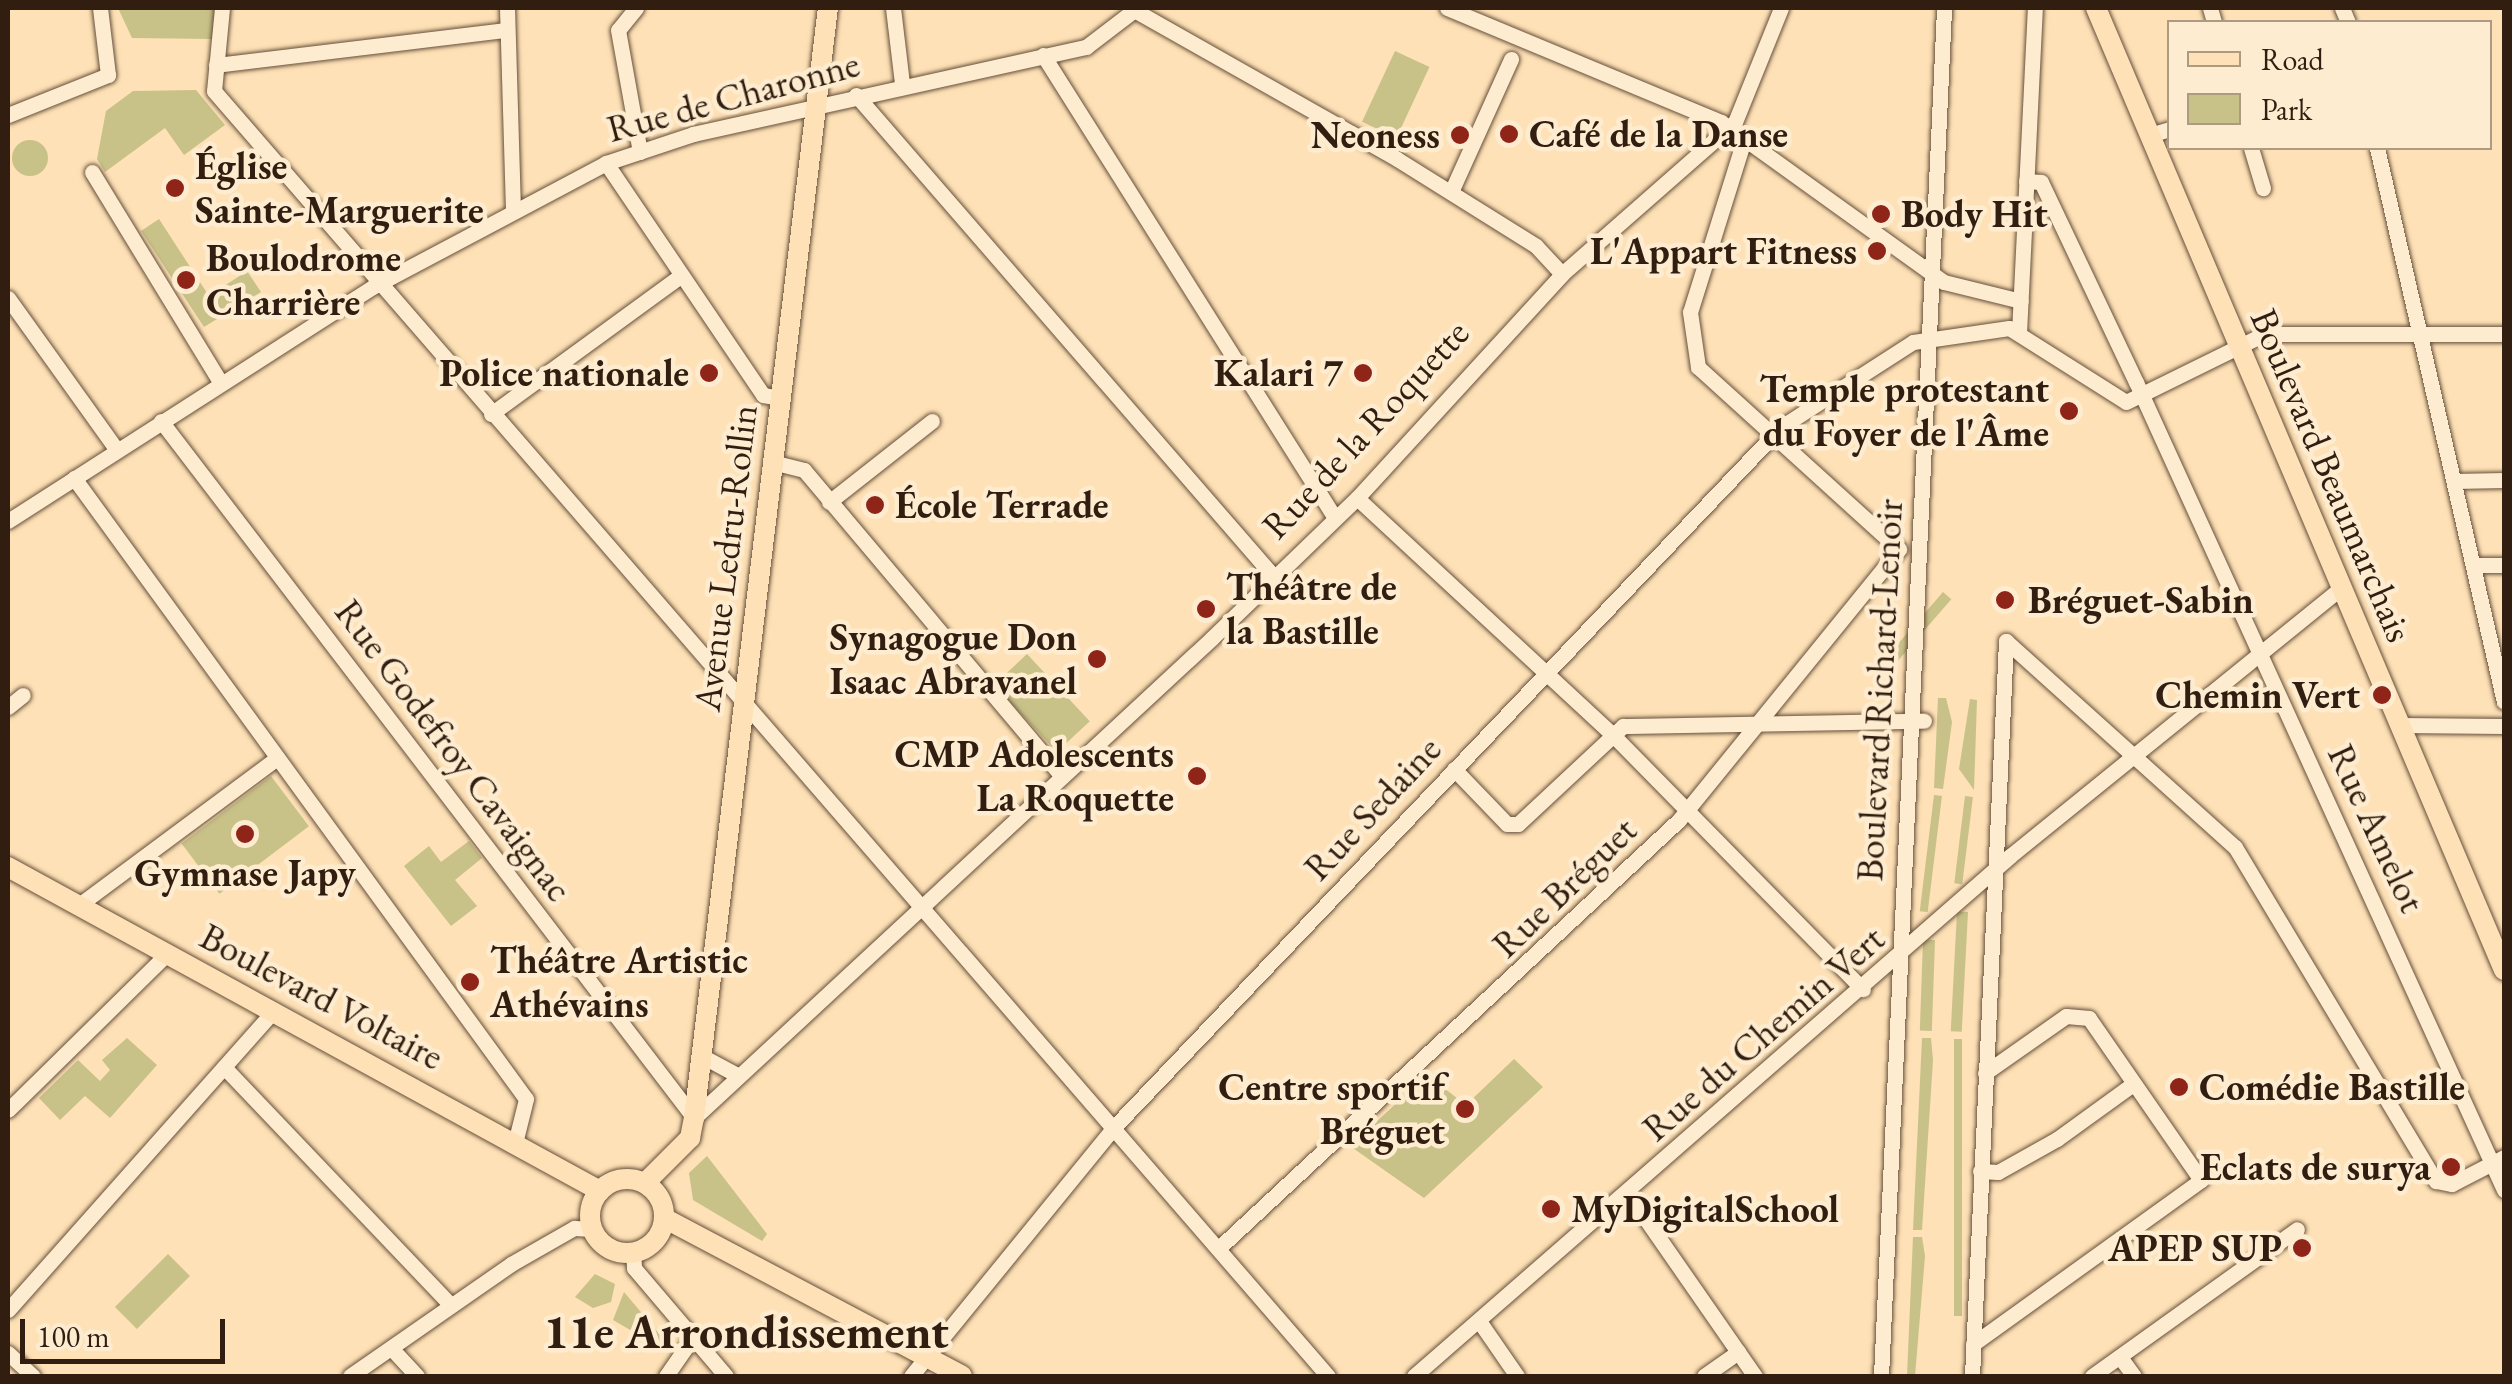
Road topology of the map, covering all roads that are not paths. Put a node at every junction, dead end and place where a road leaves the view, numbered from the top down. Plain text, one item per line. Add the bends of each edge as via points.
1 (100, 8) edge
2 (222, 8) edge
3 (507, 8) edge
4 (636, 8) edge
5 (828, 8) edge
6 (893, 8) edge
7 (1447, 8) edge
8 (1781, 8) edge
9 (1944, 8) edge
10 (2035, 8) edge
11 (2096, 8) edge
12 (1136, 9) edge
13 (508, 30) junction
14 (1043, 55) junction
15 (1510, 59) dead end
16 (216, 65) junction
17 (902, 84) junction
18 (856, 95) junction
19 (816, 105) junction
20 (8, 114) edge
21 (1728, 128) junction
22 (2160, 132) edge
23 (1742, 143) junction
24 (2252, 150) edge
25 (2377, 150) edge
26 (640, 152) junction
27 (606, 164) junction
28 (92, 172) dead end
29 (2026, 182) junction
30 (2263, 188) dead end
31 (1451, 192) junction
32 (513, 209) junction
33 (1933, 271) junction
34 (1562, 274) junction
35 (680, 276) junction
36 (374, 286) junction
37 (8, 298) edge
38 (2021, 301) junction
39 (14, 320) edge
40 (2020, 332) junction
41 (2420, 334) junction
42 (2504, 334) edge
43 (1929, 339) junction
44 (2240, 350) junction
45 (222, 383) junction
46 (780, 398) junction
47 (2143, 398) junction
48 (491, 414) junction
49 (932, 420) dead end
50 (162, 421) junction
51 (1772, 435) junction
52 (117, 450) junction
53 (772, 462) junction
54 (74, 478) junction
55 (2504, 480) edge
56 (2454, 481) junction
57 (1358, 498) junction
58 (829, 502) junction
59 (1336, 518) junction
60 (8, 521) edge
61 (1899, 549) junction
62 (1917, 551) junction
63 (2473, 565) junction
64 (2504, 565) edge
65 (1274, 577) junction
66 (2342, 587) junction
67 (2259, 649) junction
68 (1546, 670) junction
69 (23, 696) dead end
70 (742, 696) junction
71 (2504, 702) edge
72 (8, 708) edge
73 (1917, 721) junction
74 (1756, 724) junction
75 (2400, 724) junction
76 (2504, 726) edge
77 (1612, 734) junction
78 (2134, 757) junction
79 (277, 758) junction
80 (1454, 769) junction
81 (1061, 776) junction
82 (1686, 809) junction
83 (8, 867) edge
84 (1996, 870) junction
85 (922, 902) junction
86 (79, 905) junction
87 (2496, 928) edge
88 (168, 953) junction
89 (1901, 956) junction
90 (2504, 970) edge
91 (1863, 989) junction
92 (274, 1010) junction
93 (700, 1055) junction
94 (224, 1067) junction
95 (1986, 1073) junction
96 (739, 1076) junction
97 (2133, 1084) junction
98 (8, 1110) edge
99 (694, 1118) junction
100 (1116, 1126) junction
101 (516, 1139) junction
102 (2498, 1160) edge
103 (1980, 1172) junction
104 (645, 1183) junction
105 (600, 1190) junction
106 (2504, 1190) edge
107 (1628, 1195) junction
108 (664, 1218) junction
109 (592, 1229) junction
110 (2297, 1229) dead end
111 (1222, 1246) junction
112 (633, 1252) junction
113 (450, 1306) junction
114 (8, 1310) edge
115 (1479, 1321) junction
116 (694, 1337) junction
117 (1973, 1344) junction
118 (391, 1348) junction
119 (1738, 1352) junction
120 (8, 1354) edge
121 (2120, 1357) junction
122 (926, 1358) junction
123 (373, 1370) edge
124 (412, 1371) edge
125 (33, 1376) edge
126 (350, 1376) edge
127 (392, 1376) edge
128 (666, 1376) edge
129 (726, 1376) edge
130 (912, 1376) edge
131 (962, 1376) edge
132 (1328, 1376) edge
133 (1414, 1376) edge
134 (1517, 1376) edge
135 (1704, 1376) edge
136 (1755, 1376) edge
137 (1881, 1376) edge
138 (1972, 1376) edge
139 (2092, 1376) edge
140 (2134, 1376) edge

1 - 20 street via 108,75
2 - 16 street
3 - 13 street
4 - 26 street via 618,30
5 - 19 main road, Avenue Ledru-Rollin
6 - 17 street
7 - 21 street
8 - 21 street, Rue de la Roquette via 1745,108
9 - 33 street, Boulevard Richard-Lenoir
10 - 29 street
11 - 22 main road, Boulevard Beaumarchais
12 - 14 street, Rue de Charonne via 1086,46
12 - 31 street
13 - 16 street
13 - 32 street
14 - 17 street, Rue de Charonne
14 - 59 street
15 - 31 street
16 - 36 street via 214,91
17 - 18 street, Rue de Charonne
18 - 19 street, Rue de Charonne
18 - 65 street
19 - 26 street, Rue de Charonne
19 - 46 main road, Avenue Ledru-Rollin
21 - 23 street
21 - 34 street, Rue de la Roquette
22 - 44 main road, Boulevard Beaumarchais
23 - 33 street
23 - 51 street via 1690,312 1698,367
24 - 30 street
25 - 41 street
26 - 27 street, Rue de Charonne
27 - 32 street, Rue de Charonne
27 - 35 street
28 - 45 street
29 - 38 street
29 - 47 street, Rue Amelot via 2041,182
31 - 34 street
32 - 36 street, Rue de Charonne
33 - 38 street
33 - 43 street, Boulevard Richard-Lenoir
34 - 57 street, Rue de la Roquette
35 - 46 street via 764,395
35 - 48 street
36 - 45 street, Rue de Charonne
36 - 48 street
37 - 39 street
38 - 40 street
39 - 52 street
40 - 43 street
40 - 47 street via 2116,398
41 - 42 street
41 - 44 street via 2264,334
41 - 56 street
43 - 51 street, Rue Sedaine
43 - 62 street, Boulevard Richard-Lenoir
44 - 47 street
44 - 66 main road, Boulevard Beaumarchais
45 - 50 street, Rue de Charonne
46 - 53 main road, Avenue Ledru-Rollin
47 - 67 street, Rue Amelot
48 - 70 street
49 - 58 street
50 - 52 street, Rue de Charonne
50 - 99 street, Rue Godefroy Cavaignac
51 - 61 street
51 - 68 street, Rue Sedaine
52 - 54 street, Rue de Charonne
53 - 58 street via 804,470
53 - 70 main road, Avenue Ledru-Rollin
54 - 60 street, Rue de Charonne
54 - 79 street
55 - 56 street
56 - 63 street
57 - 59 street, Rue de la Roquette
57 - 68 street
58 - 81 street
59 - 65 street, Rue de la Roquette
61 - 62 street
61 - 74 street, Rue Bréguet
62 - 73 street, Boulevard Richard-Lenoir
63 - 64 street
63 - 71 street
65 - 81 street, Rue de la Roquette
66 - 67 street, Rue du Chemin Vert
66 - 75 main road, Boulevard Beaumarchais
67 - 78 street, Rue du Chemin Vert
67 - 102 street, Rue Amelot
68 - 77 street
68 - 80 street, Rue Sedaine
69 - 72 street
70 - 85 street
70 - 93 main road, Avenue Ledru-Rollin
73 - 74 street
73 - 89 street, Boulevard Richard-Lenoir
74 - 77 street
74 - 82 street, Rue Bréguet
75 - 76 street
75 - 87 main road, Boulevard Beaumarchais
77 - 80 street via 1518,824 1507,824
77 - 82 street
78 - 84 street, Rue du Chemin Vert
78 - 84 street via 2006,641
78 - 102 street via 2234,847 2432,1176 2452,1184
79 - 86 street
79 - 101 street via 526,1099
80 - 100 street, Rue Sedaine
81 - 85 street, Rue de la Roquette
82 - 91 street
82 - 111 street, Rue Bréguet via 1459,1033
83 - 86 main road, Boulevard Voltaire
84 - 89 street, Rue du Chemin Vert
84 - 95 street
85 - 96 street, Rue de la Roquette
85 - 100 street
86 - 88 main road, Boulevard Voltaire
87 - 90 main road, Boulevard Beaumarchais
88 - 92 main road, Boulevard Voltaire
88 - 98 street
89 - 91 street, Rue du Chemin Vert
89 - 137 street, Boulevard Richard-Lenoir
91 - 107 street, Rue du Chemin Vert
92 - 94 street
92 - 101 main road, Boulevard Voltaire
93 - 96 street
93 - 99 main road, Avenue Ledru-Rollin
94 - 113 street
94 - 114 street
95 - 97 street via 2078,1013
95 - 103 street
96 - 99 street, Rue de la Roquette
97 - 103 street via 2057,1139
97 - 117 street via 2201,1180
99 - 104 main road, Rue de la Roquette via 690,1138
100 - 111 street
100 - 122 street, Rue Sedaine
101 - 105 main road, Boulevard Voltaire
102 - 106 street, Rue Amelot
103 - 117 street
104 - 105 main road via 622,1179
104 - 108 main road
105 - 109 main road
107 - 115 street, Rue du Chemin Vert
107 - 119 street
108 - 112 main road via 656,1239
108 - 122 main road
109 - 112 main road via 606,1246
109 - 113 street via 567,1231
110 - 121 street
111 - 132 street
112 - 116 street via 634,1268
113 - 118 street
115 - 133 street, Rue du Chemin Vert
115 - 134 street
116 - 128 street
116 - 129 street
117 - 138 street
118 - 123 street
118 - 124 street
119 - 135 street
119 - 136 street
120 - 125 street
121 - 139 street
121 - 140 street
122 - 130 street, Rue Sedaine
122 - 131 main road
123 - 126 street
124 - 127 street

